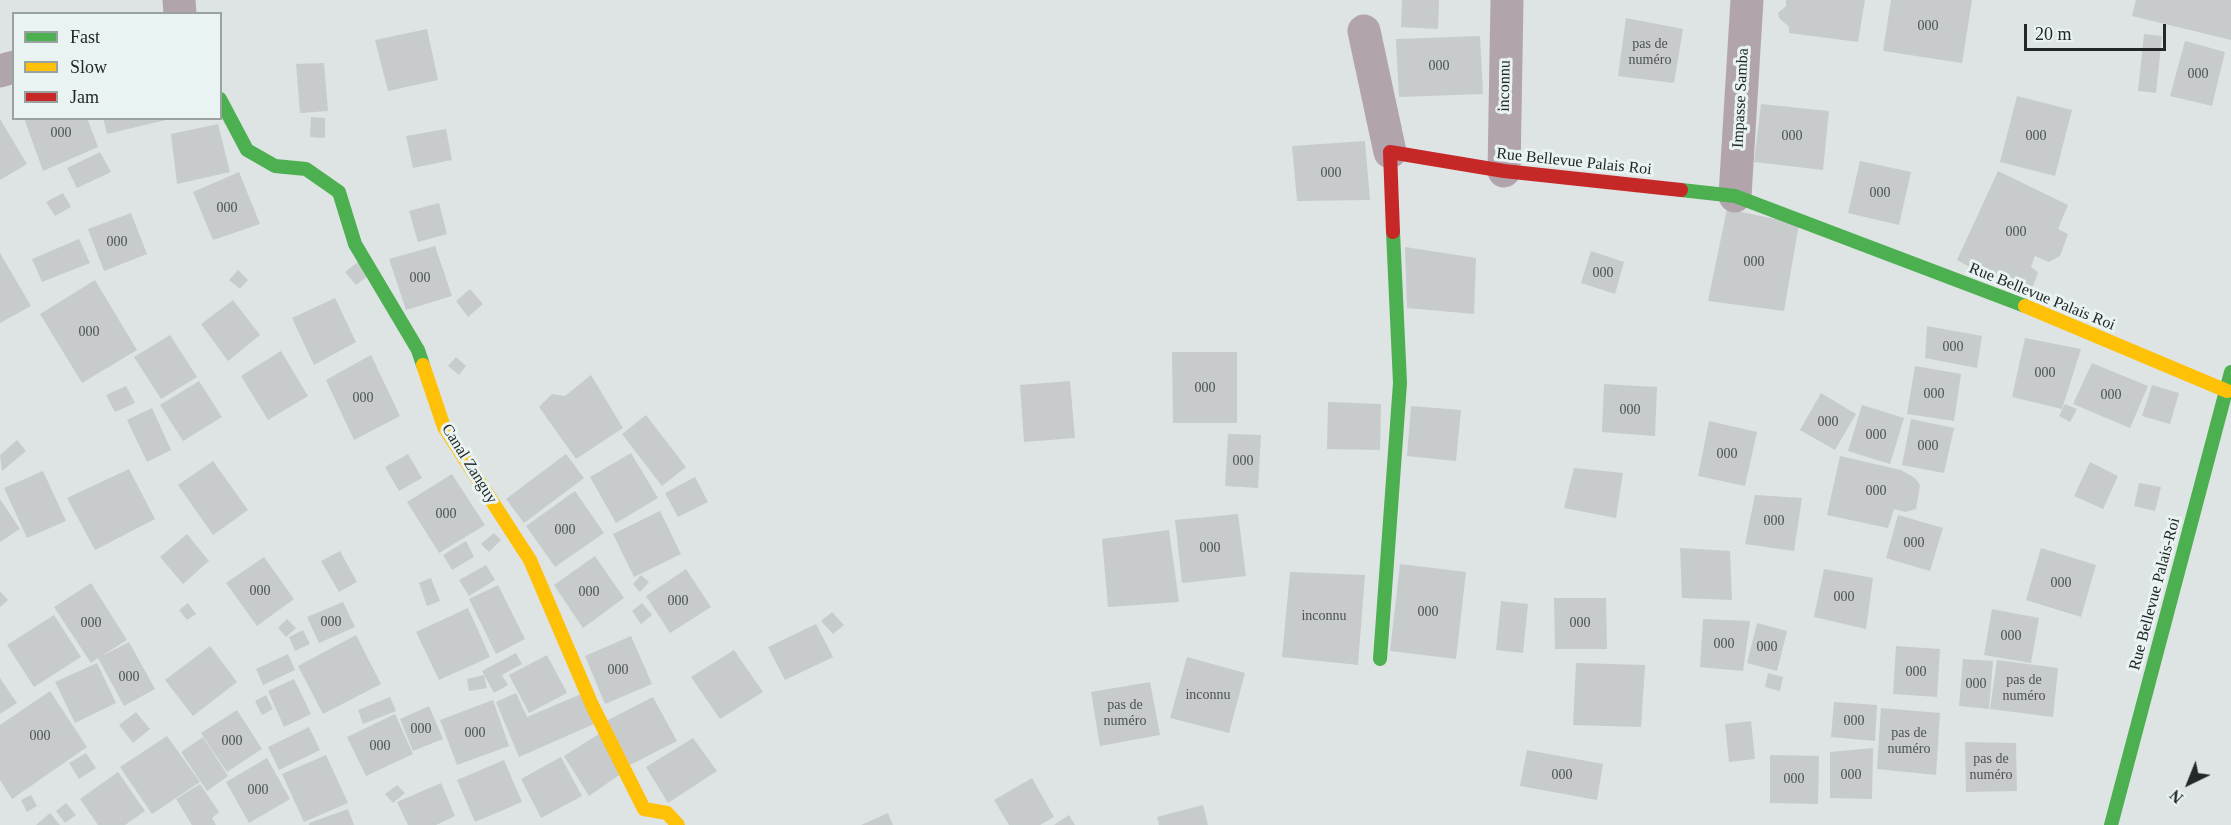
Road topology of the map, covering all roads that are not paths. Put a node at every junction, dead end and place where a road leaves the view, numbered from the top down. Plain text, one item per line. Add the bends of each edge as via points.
1 (1507, 0) edge
2 (1747, 0) edge
3 (1364, 31) dead end
4 (222, 103) edge
5 (1390, 152) junction
6 (1504, 171) junction
7 (1735, 196) junction
8 (2231, 372) edge
9 (2226, 391) junction
10 (1380, 659) dead end
11 (678, 825) edge
12 (2111, 825) edge

1 - 6 street, inconnu
2 - 7 street, Impasse Samba
3 - 5 street
4 - 11 street, Canal Zanguy via 247,150 275,166 306,169 339,192 355,244 418,350 444,427 530,560 592,705 644,810 667,813
5 - 6 street, Rue Bellevue Palais Roi
5 - 10 street via 1400,383
6 - 7 street, Rue Bellevue Palais Roi
7 - 9 street, Rue Bellevue Palais Roi via 1998,295
8 - 9 street, Rue Bellevue Palais-Roi
9 - 12 street, Rue Bellevue Palais-Roi

